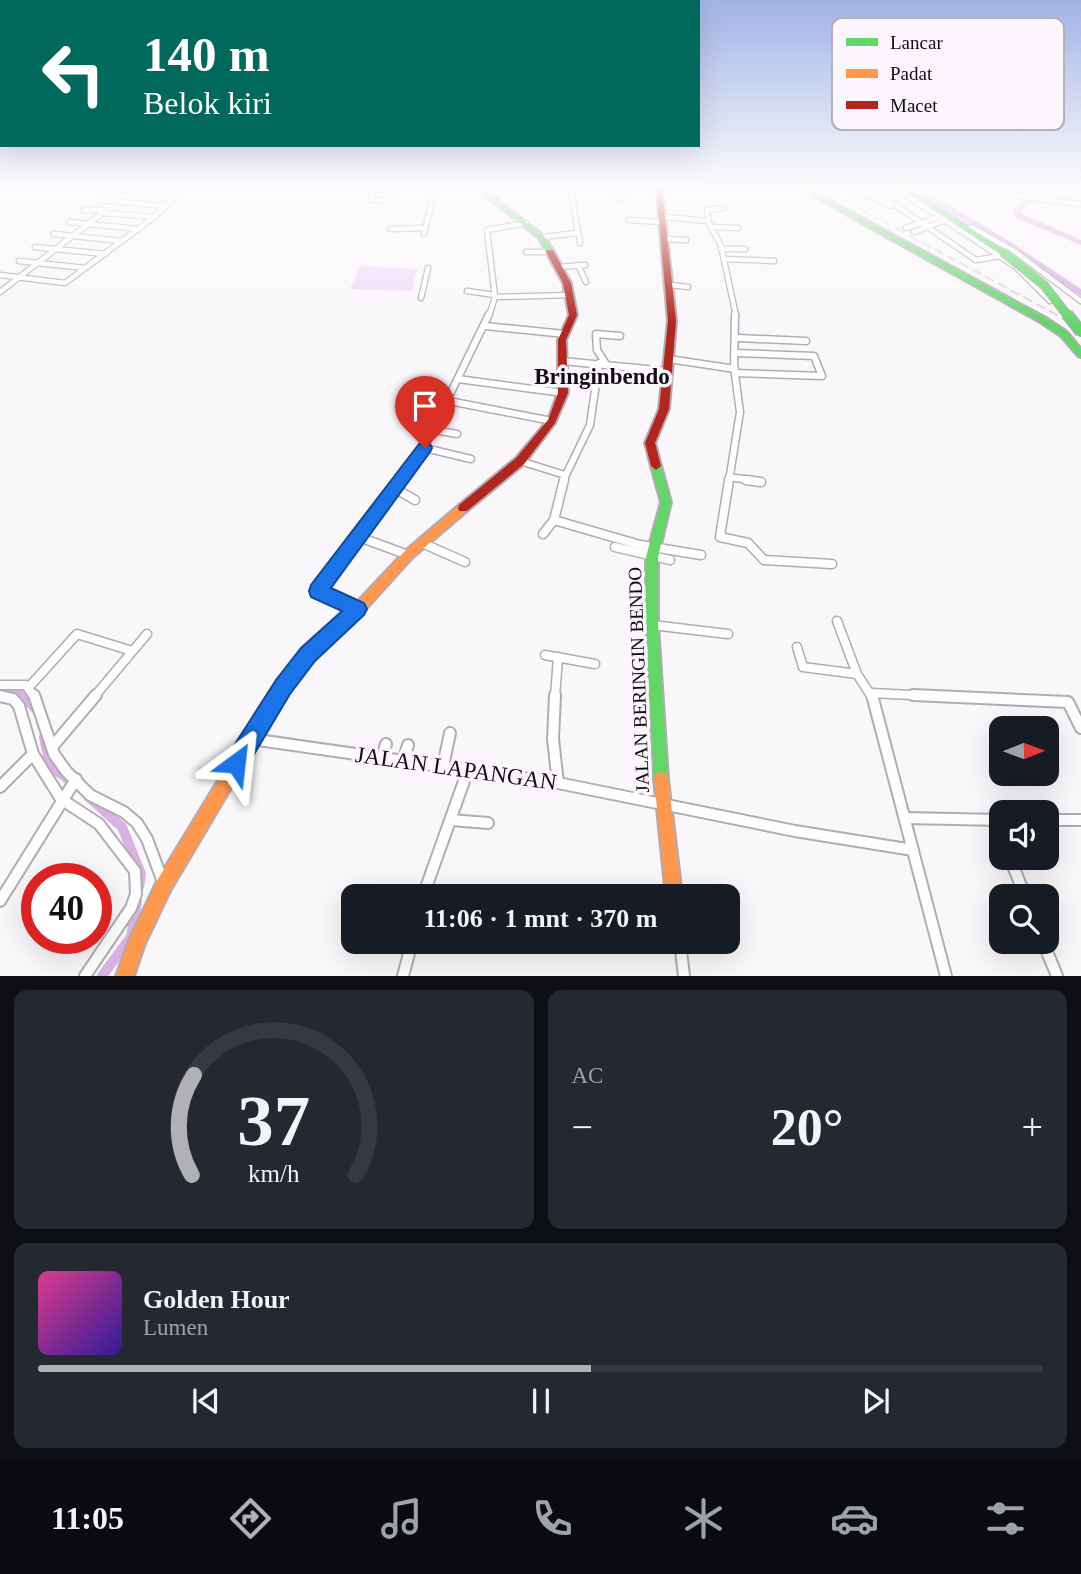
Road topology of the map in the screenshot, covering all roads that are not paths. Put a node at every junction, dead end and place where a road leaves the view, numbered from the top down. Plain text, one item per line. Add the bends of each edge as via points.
1 (80, 233) edge
2 (134, 233) edge
3 (487, 233) edge
4 (537, 233) edge
5 (577, 233) joint
6 (665, 233) edge
7 (714, 233) edge
8 (883, 233) edge
9 (938, 233) edge
10 (970, 233) edge
11 (978, 233) edge
12 (981, 233) edge
13 (54, 234) dead end
14 (74, 237) junction
15 (542, 237) junction
16 (665, 239) junction
17 (686, 240) dead end
18 (122, 241) junction
19 (580, 243) dead end
20 (35, 247) dead end
21 (721, 249) junction
22 (745, 249) dead end
23 (56, 250) junction
24 (526, 252) dead end
25 (552, 252) junction
26 (1004, 253) junction
27 (106, 254) junction
28 (724, 259) junction
29 (19, 261) dead end
30 (774, 261) dead end
31 (38, 263) junction
32 (559, 267) junction
33 (86, 268) junction
34 (428, 268) dead end
35 (0, 275) edge
36 (19, 278) junction
37 (586, 282) dead end
38 (670, 285) junction
39 (688, 287) dead end
40 (467, 291) dead end
41 (0, 292) edge
42 (1044, 294) junction
43 (570, 295) junction
44 (1070, 295) junction
45 (495, 296) junction
46 (421, 298) dead end
47 (1050, 301) dead end
48 (1081, 301) edge
49 (1081, 323) edge
50 (485, 326) junction
51 (1081, 332) edge
52 (565, 334) junction
53 (620, 336) dead end
54 (737, 338) junction
55 (806, 341) dead end
56 (736, 353) junction
57 (1081, 355) edge
58 (562, 361) junction
59 (602, 363) junction
60 (669, 365) junction
61 (735, 371) junction
62 (458, 379) junction
63 (563, 393) junction
64 (449, 401) junction
65 (552, 421) junction
66 (434, 430) junction
67 (457, 434) dead end
68 (425, 448) junction
69 (471, 459) dead end
70 (520, 461) junction
71 (565, 475) junction
72 (729, 477) junction
73 (761, 482) dead end
74 (396, 489) junction
75 (415, 500) dead end
76 (554, 520) junction
77 (543, 534) dead end
78 (359, 537) junction
79 (422, 543) junction
80 (615, 547) dead end
81 (652, 552) junction
82 (408, 555) junction
83 (701, 555) dead end
84 (670, 560) dead end
85 (465, 562) dead end
86 (832, 565) dead end
87 (354, 612) junction
88 (837, 621) dead end
89 (652, 625) junction
90 (147, 634) dead end
91 (728, 634) dead end
92 (797, 647) dead end
93 (132, 651) junction
94 (545, 655) dead end
95 (558, 657) junction
96 (595, 664) dead end
97 (857, 674) junction
98 (0, 685) edge
99 (29, 687) junction
100 (871, 693) junction
101 (0, 696) edge
102 (1081, 728) edge
103 (450, 733) dead end
104 (250, 739) junction
105 (386, 744) dead end
106 (408, 745) dead end
107 (52, 747) junction
108 (33, 754) junction
109 (382, 758) junction
110 (403, 761) junction
111 (443, 766) junction
112 (468, 770) junction
113 (558, 783) junction
114 (0, 787) edge
115 (70, 788) junction
116 (662, 802) junction
117 (905, 818) junction
118 (451, 820) junction
119 (989, 820) edge
120 (1059, 820) edge
121 (1081, 820) edge
122 (488, 823) dead end
123 (913, 850) junction
124 (428, 884) edge
125 (672, 884) edge
126 (164, 885) junction
127 (0, 901) edge
128 (409, 954) edge
129 (681, 954) edge
130 (1048, 954) edge
131 (85, 975) edge
132 (125, 975) edge
133 (403, 975) edge
134 (684, 975) edge
135 (946, 975) edge
136 (1057, 975) edge

1 - 14 street
2 - 18 street
3 - 45 street
4 - 15 main road
5 - 15 street
5 - 19 street
6 - 16 main road, JALAN BERINGIN BENDO
7 - 21 street
8 - 57 main road via 1043,320 1064,334
9 - 26 street via 976,260
10 - 26 main road
11 - 26 main road
12 - 44 street via 1014,251
13 - 14 street
14 - 18 street
14 - 23 street
15 - 25 main road
16 - 17 street
16 - 38 main road, JALAN BERINGIN BENDO
18 - 27 street
20 - 23 street
21 - 22 street
21 - 28 street
23 - 27 street
23 - 31 street
24 - 25 street
25 - 32 main road
26 - 42 street
26 - 49 main road, bridge via 1046,280
26 - 51 main road, bridge via 1044,285
27 - 33 street
28 - 30 street
28 - 54 street
29 - 31 street
31 - 33 street
31 - 36 street
32 - 37 street via 582,265
32 - 43 main road
33 - 36 street via 65,283
34 - 46 street
35 - 36 street
36 - 41 street
38 - 39 street
38 - 60 main road, JALAN BERINGIN BENDO
40 - 45 street
42 - 44 street
42 - 47 street
43 - 45 street
43 - 52 main road via 573,316
44 - 48 street
45 - 50 street
50 - 52 street
50 - 62 street
52 - 58 main road
53 - 59 street via 596,334
54 - 55 street
54 - 56 street
56 - 61 street
56 - 61 street via 814,356 822,376
58 - 59 street
58 - 63 main road
59 - 60 street
59 - 71 street via 590,425
60 - 61 street
60 - 81 main road, JALAN BERINGIN BENDO via 664,409 650,443 666,502
61 - 72 street via 740,412
62 - 63 street
62 - 64 street
63 - 65 main road
64 - 65 street
64 - 66 street
65 - 70 main road
66 - 67 street
66 - 68 street
68 - 69 street
68 - 74 street
70 - 71 street
70 - 79 main road
71 - 76 street
72 - 73 street
72 - 86 street via 720,538 748,543 764,560
74 - 75 street
74 - 78 street
76 - 77 street
76 - 81 street
78 - 82 street
78 - 87 street via 317,592
79 - 82 main road
79 - 85 street
80 - 81 street
81 - 83 street
81 - 84 street
81 - 89 main road, JALAN BERINGIN BENDO
82 - 87 main road
87 - 104 main road via 308,654
88 - 97 street
89 - 91 street
89 - 116 main road, JALAN BERINGIN BENDO
90 - 93 street
92 - 97 street via 806,668
93 - 99 street via 78,634
93 - 107 street
94 - 95 street
95 - 96 street
95 - 113 street via 553,730
97 - 100 street
98 - 99 street
99 - 107 street
100 - 102 street via 1068,702
100 - 117 street
101 - 108 street via 19,706
103 - 111 street
104 - 109 street, JALAN LAPANGAN
104 - 126 main road
105 - 109 street
106 - 110 street
107 - 115 street
108 - 114 street
108 - 115 street via 42,773
109 - 110 street, JALAN LAPANGAN
110 - 111 street, JALAN LAPANGAN
111 - 112 street, JALAN LAPANGAN
112 - 113 street, JALAN LAPANGAN
112 - 118 street
113 - 116 street, JALAN LAPANGAN
115 - 126 street via 90,794 137,823
115 - 127 street
115 - 131 street via 135,871 131,908
116 - 123 street, JALAN LAPANGAN via 795,831
116 - 125 main road, JALAN BERINGIN BENDO
117 - 119 street
117 - 123 street
118 - 122 street
118 - 124 street
120 - 121 street
123 - 135 street
126 - 132 main road
128 - 133 street
129 - 134 street
130 - 136 street

